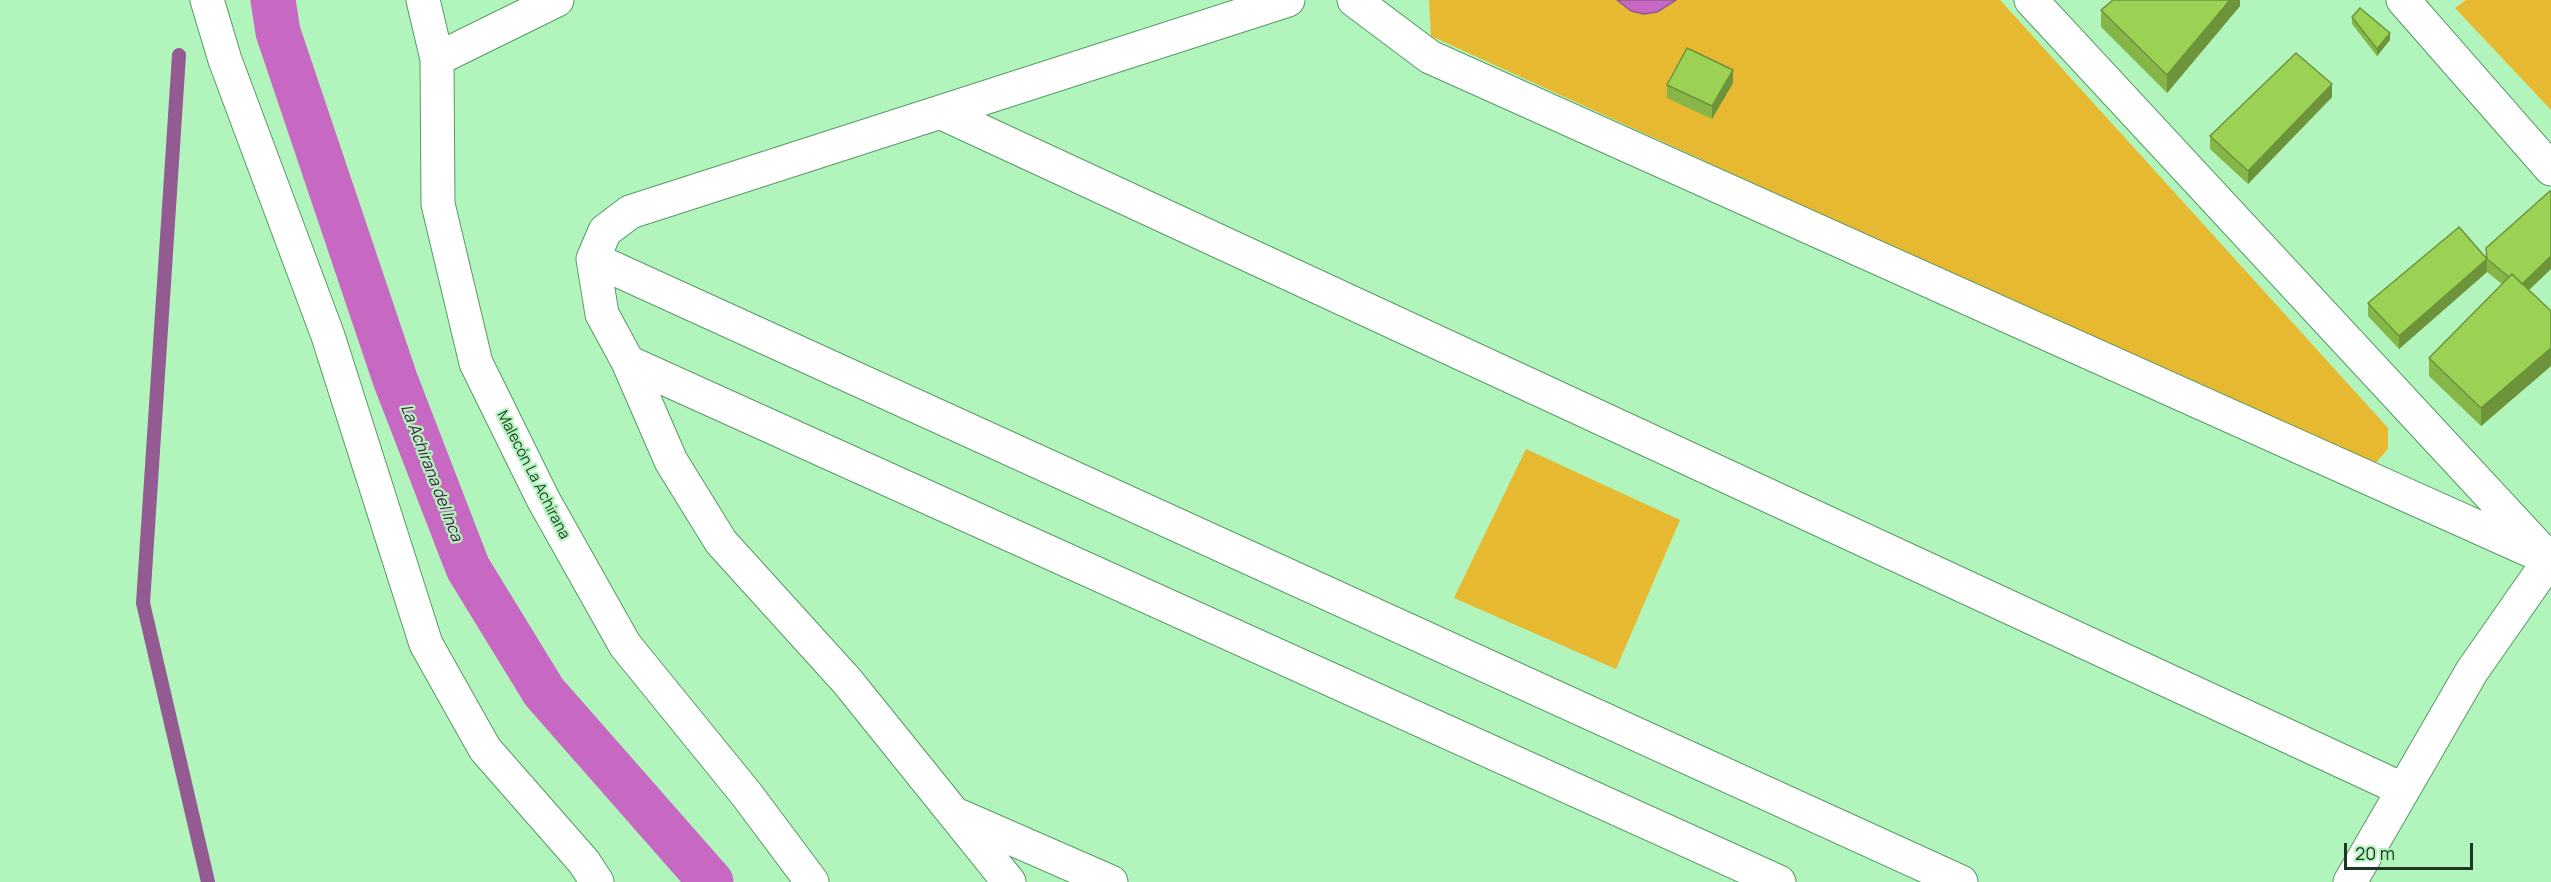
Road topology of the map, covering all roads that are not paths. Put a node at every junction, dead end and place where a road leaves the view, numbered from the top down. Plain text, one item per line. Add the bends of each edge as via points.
1 (207, 0) edge
2 (423, 0) edge
3 (557, 0) edge
4 (1288, 0) edge
5 (1354, 0) edge
6 (2031, 0) edge
7 (2403, 0) edge
8 (437, 59) junction
9 (942, 113) junction
10 (2551, 169) edge
11 (593, 259) junction
12 (628, 362) junction
13 (2550, 559) edge
14 (2402, 789) junction
15 (950, 812) junction
16 (597, 882) edge
17 (812, 882) edge
18 (1009, 882) edge
19 (1111, 882) edge
20 (1779, 882) edge
21 (1961, 882) edge
22 (2350, 882) edge

1 - 16 street via 225,60 328,336 426,644 485,748
2 - 8 street, Malecón La Achirana
3 - 8 street
4 - 9 street
5 - 13 street via 1430,57
6 - 13 street
7 - 10 street
8 - 17 street, Malecón La Achirana via 438,204 476,363 543,499 625,645
9 - 11 street via 630,212 605,231
9 - 14 street
11 - 12 street via 602,314
11 - 21 street
12 - 15 street via 671,461 722,543 847,681
12 - 20 street
13 - 14 street via 2472,671
14 - 22 street
15 - 18 street
15 - 19 street

